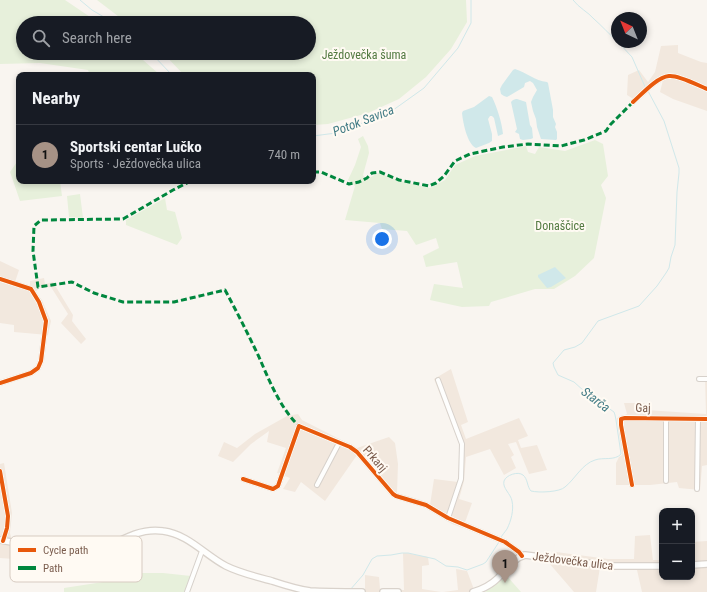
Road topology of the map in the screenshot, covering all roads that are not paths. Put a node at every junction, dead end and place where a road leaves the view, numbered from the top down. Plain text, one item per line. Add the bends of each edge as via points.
1 (707, 89) edge
2 (633, 102) dead end
3 (0, 279) edge
4 (707, 378) edge
5 (699, 379) dead end
6 (438, 380) dead end
7 (0, 383) edge
8 (666, 419) junction
9 (698, 419) junction
10 (707, 419) edge
11 (339, 443) junction
12 (0, 471) edge
13 (243, 479) dead end
14 (666, 481) dead end
15 (632, 485) dead end
16 (317, 486) dead end
17 (697, 489) dead end
18 (448, 518) junction
19 (129, 536) edge
20 (2, 540) edge
21 (202, 550) junction
22 (522, 556) junction
23 (707, 564) edge
24 (695, 565) edge
25 (659, 566) edge
26 (187, 592) edge
27 (347, 592) edge
28 (351, 592) edge
29 (362, 592) edge
30 (383, 592) edge
31 (398, 592) edge
32 (473, 592) edge

1 - 2 street via 669,76 656,81
3 - 7 street via 30,289 40,302 46,321 38,368
4 - 5 street
6 - 18 street via 462,444 461,479
8 - 9 street, Gaj
8 - 14 street, Gaj
8 - 15 street, Gaj via 621,420
9 - 10 street, Gaj
9 - 17 street
11 - 13 street, Prkanj via 299,426 276,488
11 - 16 street
11 - 18 street, Prkanj via 357,452 393,494 426,505
12 - 20 street via 8,516
18 - 22 street, Prkanj via 503,541
19 - 21 main road via 162,530 185,538
21 - 26 street
21 - 27 main road via 230,568 253,576 309,590
22 - 25 main road, Ježdovečka ulica via 610,566
22 - 32 main road, Ježdovečka ulica via 494,581
23 - 24 main road
27 - 28 main road
28 - 29 main road
30 - 31 main road

